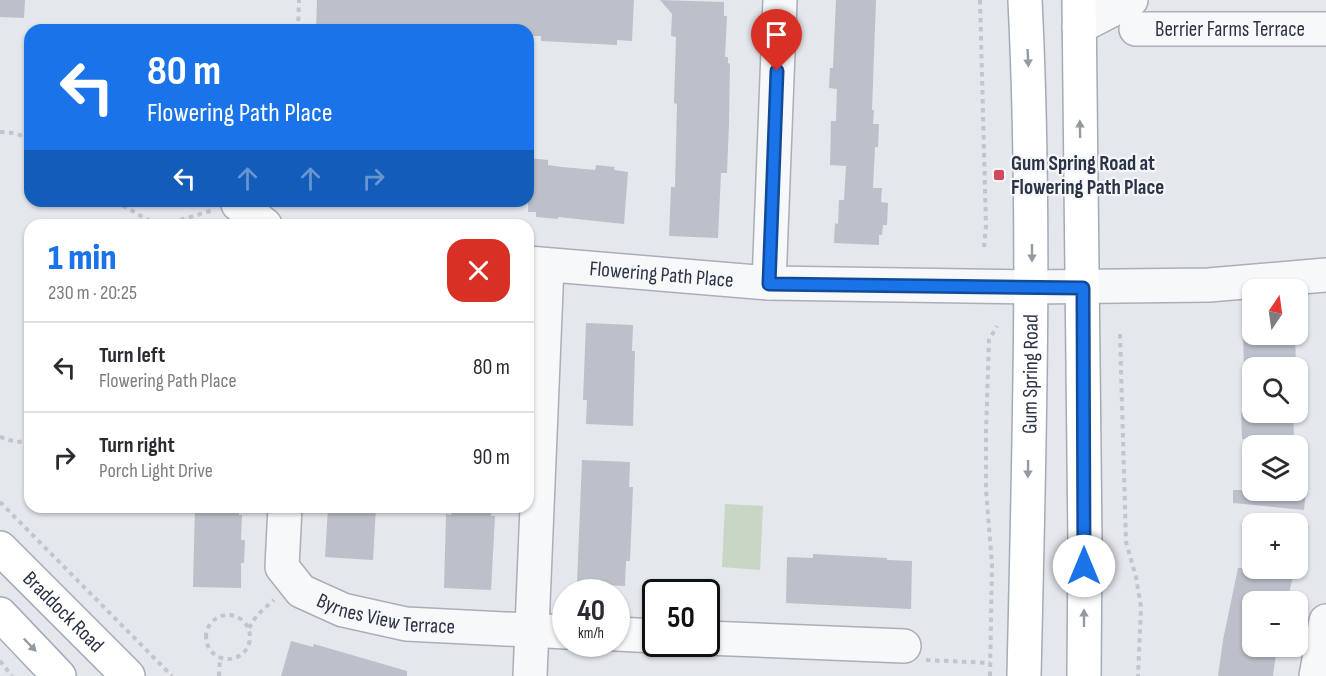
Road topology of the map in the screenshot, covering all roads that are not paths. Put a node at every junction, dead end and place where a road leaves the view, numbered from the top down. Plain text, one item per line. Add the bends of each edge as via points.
1 (780, 0) edge
2 (1025, 0) edge
3 (1079, 14) edge
4 (1133, 15) edge
5 (1326, 29) edge
6 (242, 207) edge
7 (257, 219) edge
8 (537, 264) edge
9 (1326, 275) edge
10 (769, 284) junction
11 (1032, 287) junction
12 (1083, 288) junction
13 (534, 484) edge
14 (285, 513) edge
15 (534, 513) edge
16 (0, 548) edge
17 (0, 614) edge
18 (1326, 621) edge
19 (532, 631) junction
20 (552, 632) edge
21 (720, 639) edge
22 (913, 653) road end
23 (59, 676) edge
24 (128, 676) edge
25 (530, 676) edge
26 (1024, 676) edge
27 (1084, 676) edge
28 (1316, 676) edge

1 - 10 street
2 -> 11 main road, Gum Spring Road
3 - 4 street
12 -> 3 main road
4 - 5 street, Berrier Farms Terrace
6 - 7 street
8 - 10 street, Flowering Path Place
8 - 13 street
9 - 12 street, Flowering Path Place via 1209,285
10 - 11 street, Flowering Path Place
11 - 12 street, Flowering Path Place
11 -> 26 main road, Gum Spring Road
27 -> 12 main road
14 - 19 street, Byrnes View Terrace via 282,567 301,591 343,610 406,624
15 - 19 street
16 - 24 main road, Braddock Road
17 -> 23 main road
18 - 28 street
19 - 20 street, Byrnes View Terrace
19 - 25 street
21 - 22 street

